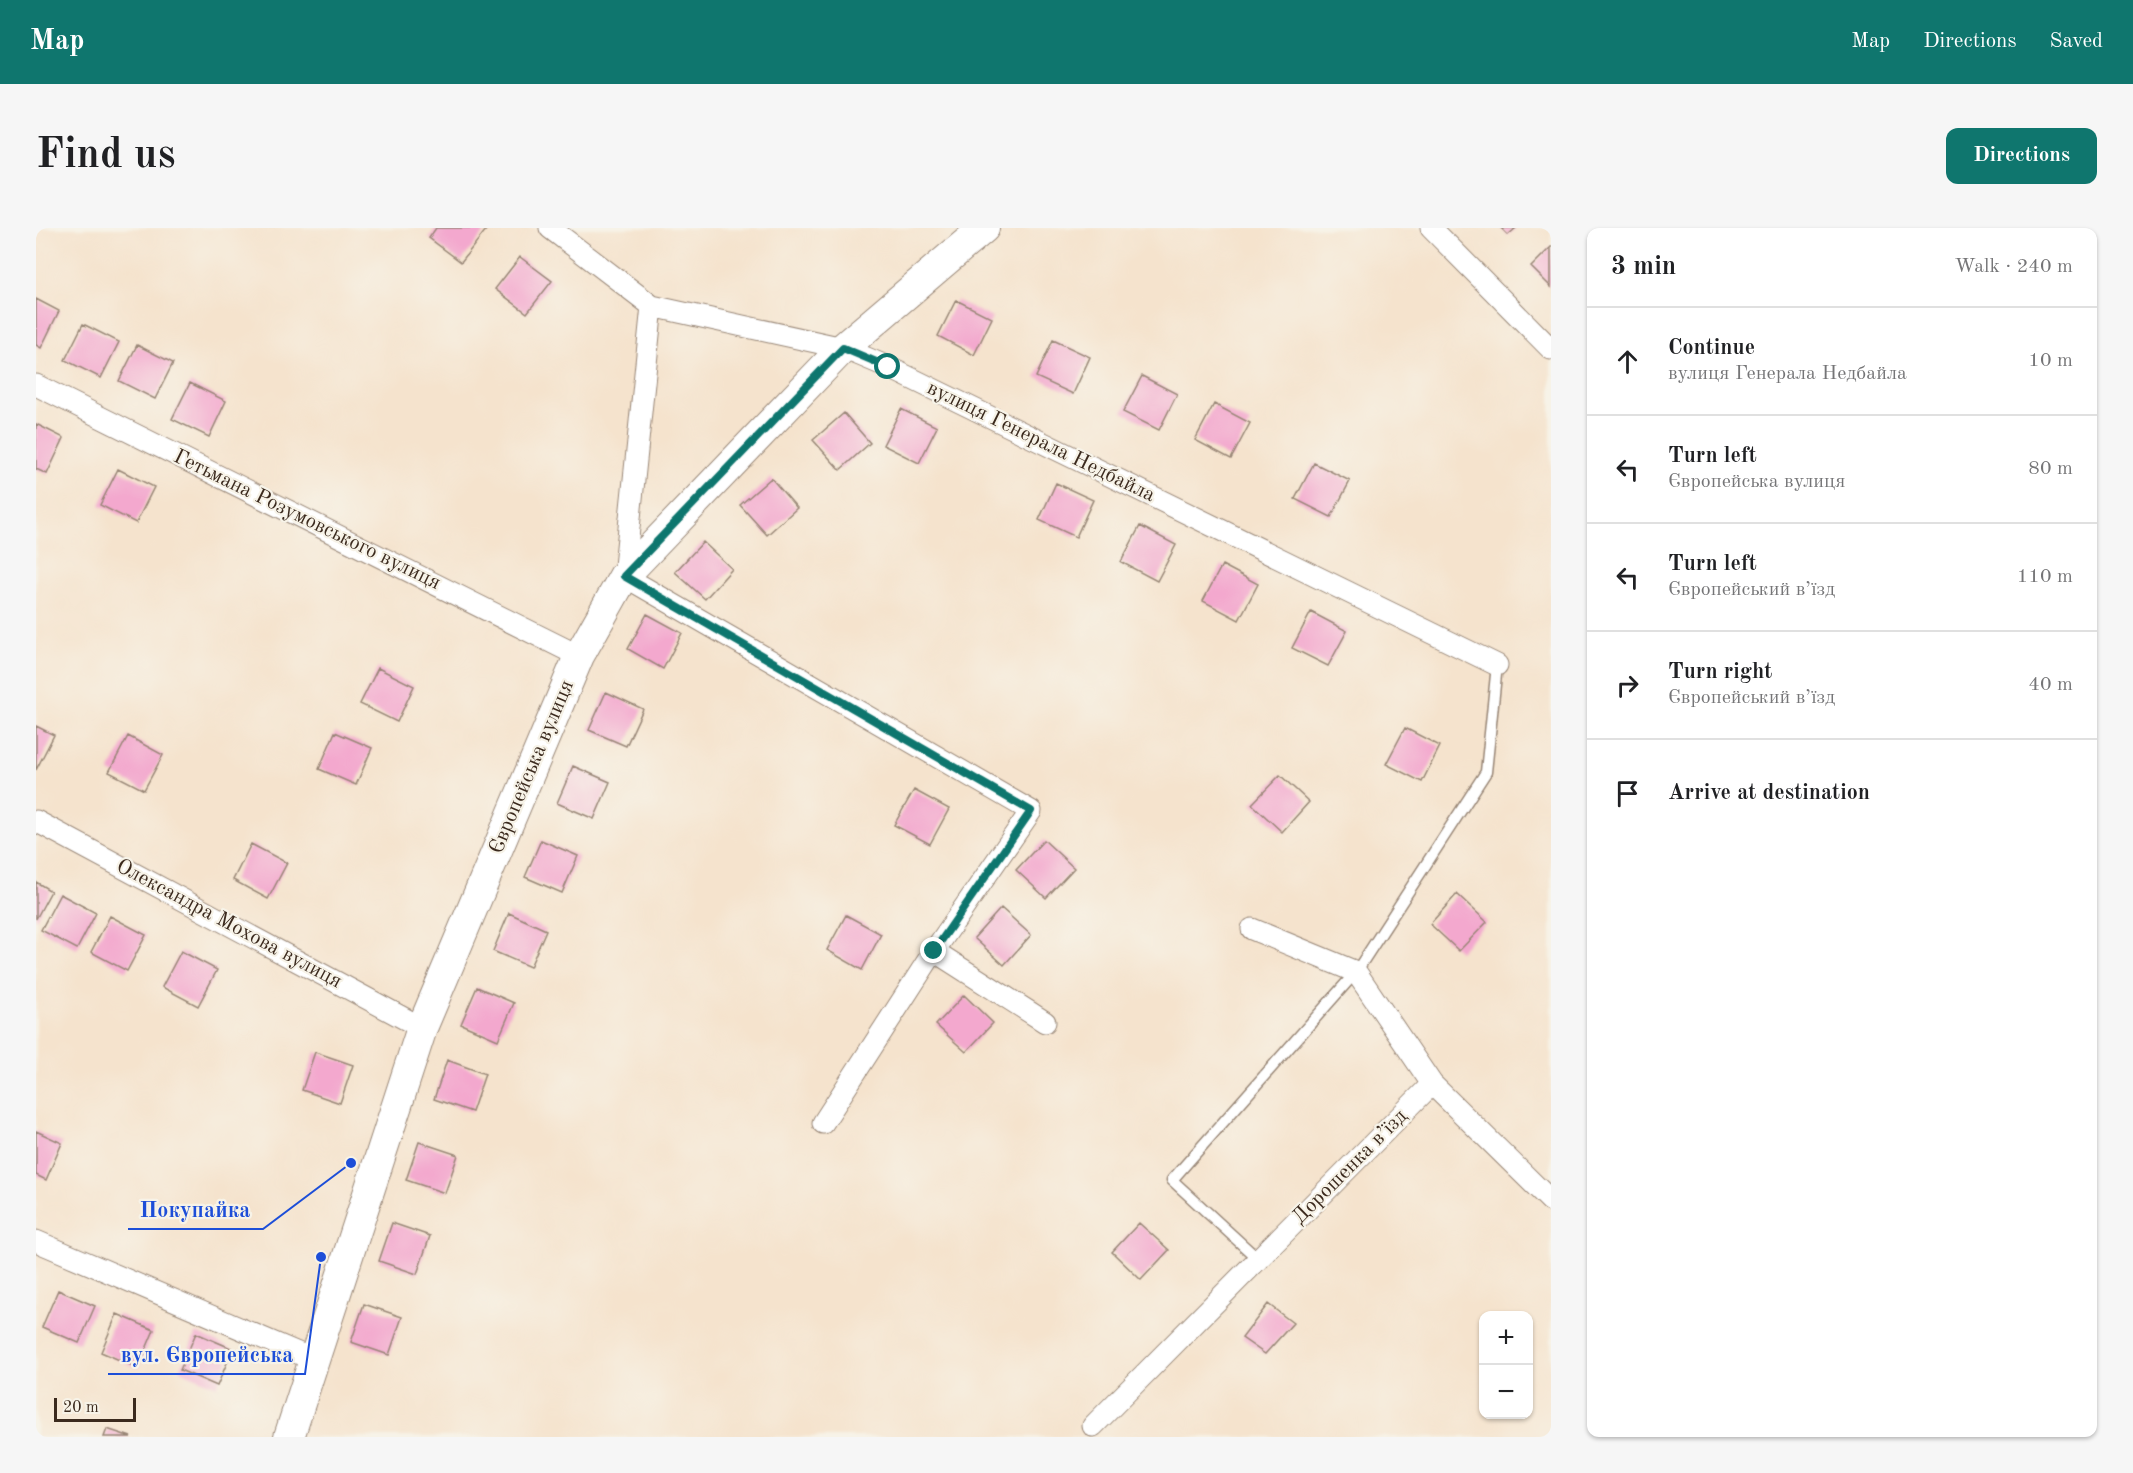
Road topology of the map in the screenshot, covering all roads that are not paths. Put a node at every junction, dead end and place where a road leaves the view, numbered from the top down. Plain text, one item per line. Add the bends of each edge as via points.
1 (550, 228) edge
2 (984, 228) edge
3 (1431, 228) edge
4 (652, 306) junction
5 (843, 348) junction
6 (1551, 349) edge
7 (36, 385) edge
8 (624, 576) junction
9 (579, 656) junction
10 (1497, 665) joint
11 (36, 821) edge
12 (1252, 930) dead end
13 (934, 951) junction
14 (1356, 972) junction
15 (1045, 1022) dead end
16 (422, 1028) junction
17 (1432, 1084) junction
18 (823, 1123) dead end
19 (1551, 1201) edge
20 (36, 1241) edge
21 (1258, 1259) junction
22 (314, 1360) junction
23 (1093, 1426) dead end
24 (289, 1437) edge

1 - 4 street, вулиця Генерала Недбайла
2 - 5 street, Європейська вулиця
3 - 6 street
4 - 5 street, вулиця Генерала Недбайла
4 - 8 street
5 - 8 street, Європейська вулиця
5 - 10 street, вулиця Генерала Недбайла
7 - 9 street, Гетьмана Розумовського вулиця
8 - 9 street, Європейська вулиця
8 - 13 street via 1031,811
9 - 16 street, Європейська вулиця
10 - 14 lane via 1486,772
11 - 16 street, Олександра Мохова вулиця
12 - 14 street
13 - 15 street
13 - 18 street
14 - 17 street
14 - 21 lane via 1172,1180
16 - 22 street, Європейська вулиця
17 - 19 street
17 - 21 street, Дорошенка в’їзд
20 - 22 street
21 - 23 street, Дорошенка в’їзд
22 - 24 street, Європейська вулиця

